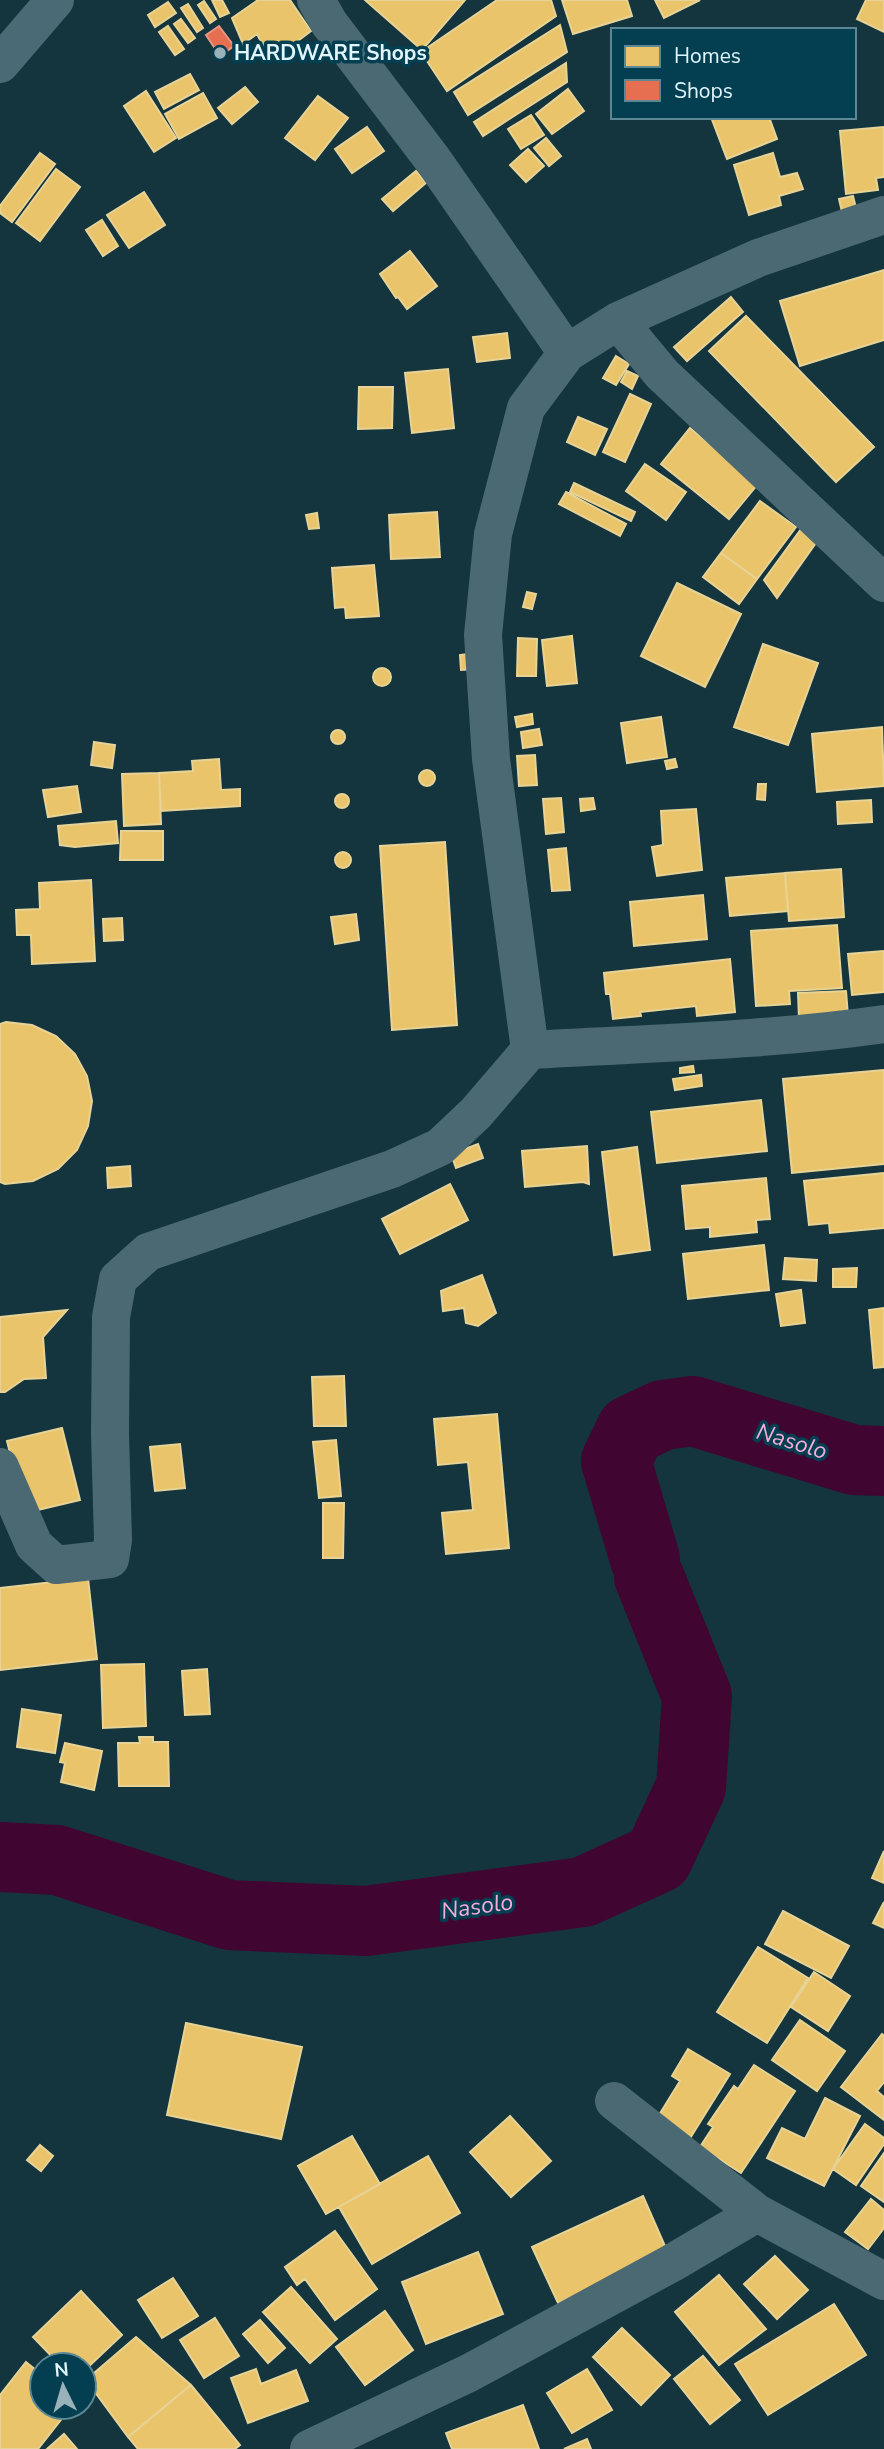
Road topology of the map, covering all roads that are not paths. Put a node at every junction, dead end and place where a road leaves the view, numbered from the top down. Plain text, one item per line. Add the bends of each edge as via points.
1 (55, 0) edge
2 (316, 0) edge
3 (0, 64) edge
4 (884, 215) edge
5 (618, 321) junction
6 (567, 353) junction
7 (884, 583) edge
8 (884, 1024) edge
9 (530, 1050) junction
10 (0, 1467) edge
11 (614, 2101) dead end
12 (757, 2213) junction
13 (884, 2281) edge
14 (310, 2449) edge

1 - 3 street
2 - 6 street
4 - 5 street via 758,258
5 - 6 street
5 - 7 street via 662,374
6 - 9 street via 526,408 493,534 484,635 491,759
8 - 9 street via 719,1042
9 - 10 street via 440,1147 392,1169 148,1252 118,1279 111,1317 110,1559 56,1565 34,1545
11 - 12 street
12 - 13 street
12 - 14 street via 469,2373

